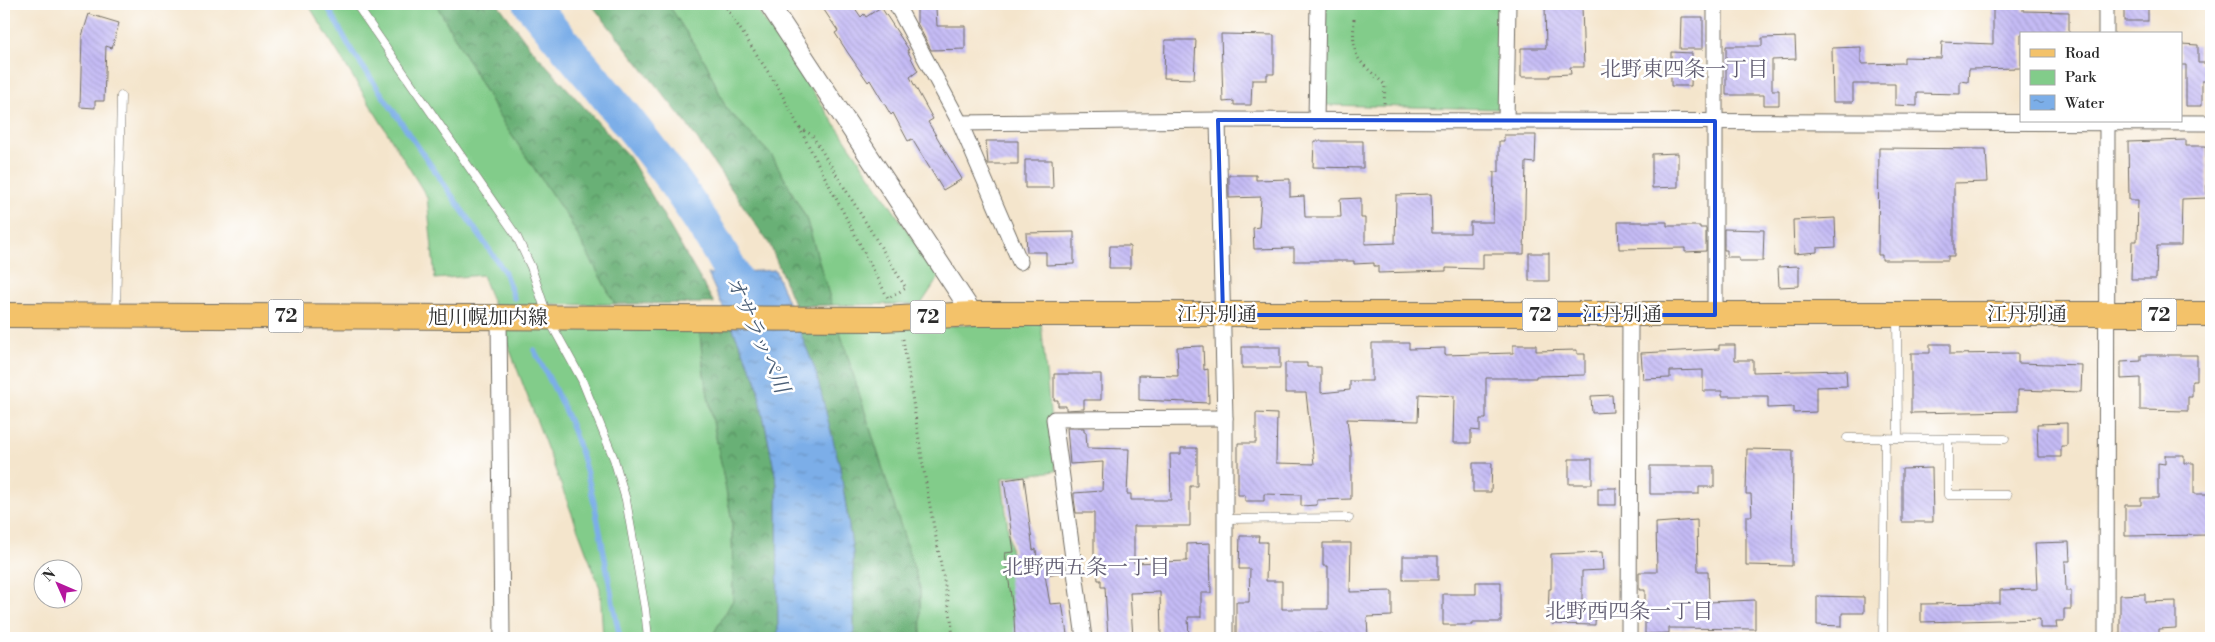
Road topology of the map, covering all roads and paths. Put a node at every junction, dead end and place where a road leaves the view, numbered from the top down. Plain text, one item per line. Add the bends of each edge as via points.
1 (356, 4) edge
2 (724, 4) edge
3 (769, 4) edge
4 (896, 4) edge
5 (1318, 4) edge
6 (1508, 4) edge
7 (1715, 4) edge
8 (2106, 4) edge
9 (1354, 19) dead end
10 (2106, 32) edge
11 (121, 96) dead end
12 (1218, 120) junction
13 (1316, 121) junction
14 (1385, 121) junction
15 (1506, 121) junction
16 (1715, 121) junction
17 (2020, 122) edge
18 (2107, 122) edge
19 (960, 123) junction
20 (2211, 123) edge
21 (800, 128) junction
22 (1020, 262) dead end
23 (887, 308) junction
24 (4, 314) edge
25 (116, 314) junction
26 (973, 314) junction
27 (2211, 314) edge
28 (1223, 315) junction
29 (1630, 315) junction
30 (1715, 315) junction
31 (1897, 315) junction
32 (2107, 315) junction
33 (499, 318) junction
34 (558, 318) junction
35 (902, 336) dead end
36 (1225, 418) junction
37 (1847, 438) dead end
38 (1885, 438) junction
39 (1898, 438) junction
40 (1948, 439) junction
41 (2005, 439) dead end
42 (2007, 495) dead end
43 (1349, 518) dead end
44 (1226, 519) junction
45 (502, 638) edge
46 (648, 638) edge
47 (953, 638) edge
48 (1084, 638) edge
49 (1225, 638) edge
50 (1629, 638) edge
51 (1883, 638) edge
52 (2106, 638) edge

1 - 34 lane via 516,235
2 - 21 path via 780,89
3 - 26 street
4 - 19 street
5 - 13 street
6 - 15 street
7 - 16 street
8 - 10 street
9 - 14 path via 1355,56 1385,85
11 - 25 lane
12 - 13 street
12 - 19 street
12 - 28 street
13 - 14 street
14 - 15 street
15 - 16 street
16 - 17 street
16 - 30 street
18 - 20 street
18 - 32 street
19 - 22 street
21 - 23 path
21 - 23 path via 812,135 906,288
23 - 26 main road, 旭川幌加内線 / 72
23 - 34 main road, 旭川幌加内線 / 72
24 - 25 main road, 旭川幌加内線 / 72
25 - 33 main road, 旭川幌加内線 / 72
26 - 28 main road, 江丹別通 / 72
27 - 32 main road, 江丹別通 / 72
28 - 29 main road, 江丹別通 / 72
28 - 36 street
29 - 30 main road, 江丹別通 / 72
29 - 50 street
30 - 31 main road, 江丹別通 / 72
31 - 32 main road, 江丹別通 / 72
31 - 39 lane
32 - 52 street
33 - 34 main road, 旭川幌加内線 / 72
33 - 45 street
34 - 46 lane via 614,459 626,500
35 - 47 path
36 - 44 street
36 - 48 street via 1054,419
37 - 38 lane
38 - 39 lane
38 - 51 lane
39 - 40 lane
40 - 41 lane
40 - 42 lane via 1948,495
43 - 44 lane
44 - 49 street

